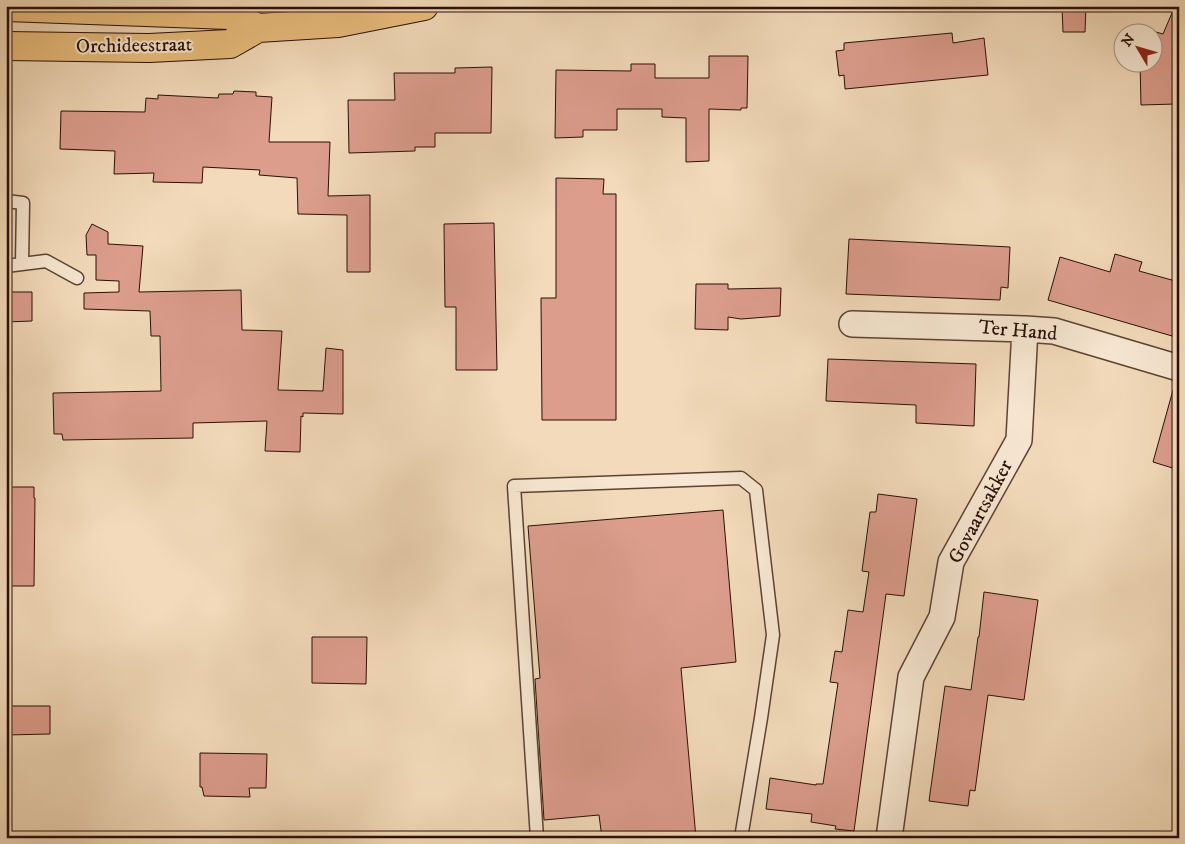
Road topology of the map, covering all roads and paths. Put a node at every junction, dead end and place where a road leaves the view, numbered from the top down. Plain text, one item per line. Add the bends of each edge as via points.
1 (424, 6) edge
2 (6, 7) edge
3 (258, 28) junction
4 (6, 46) edge
5 (6, 201) edge
6 (22, 264) junction
7 (6, 266) edge
8 (77, 278) dead end
9 (852, 324) dead end
10 (1025, 329) junction
11 (1179, 368) edge
12 (537, 838) edge
13 (741, 838) edge
14 (889, 838) edge

1 - 3 main road, Orchideestraat via 338,23
2 - 3 main road, Orchideestraat via 229,15
3 - 4 main road, Orchideestraat via 230,44 149,48
5 - 6 lane via 23,202
6 - 7 lane
6 - 8 lane via 46,261
9 - 10 street, Ter Hand
10 - 11 street, Ter Hand via 1054,332
10 - 14 street, Govaartsakker via 1019,440 951,562 942,617 912,677
12 - 13 lane via 514,486 741,478 756,490 774,636

